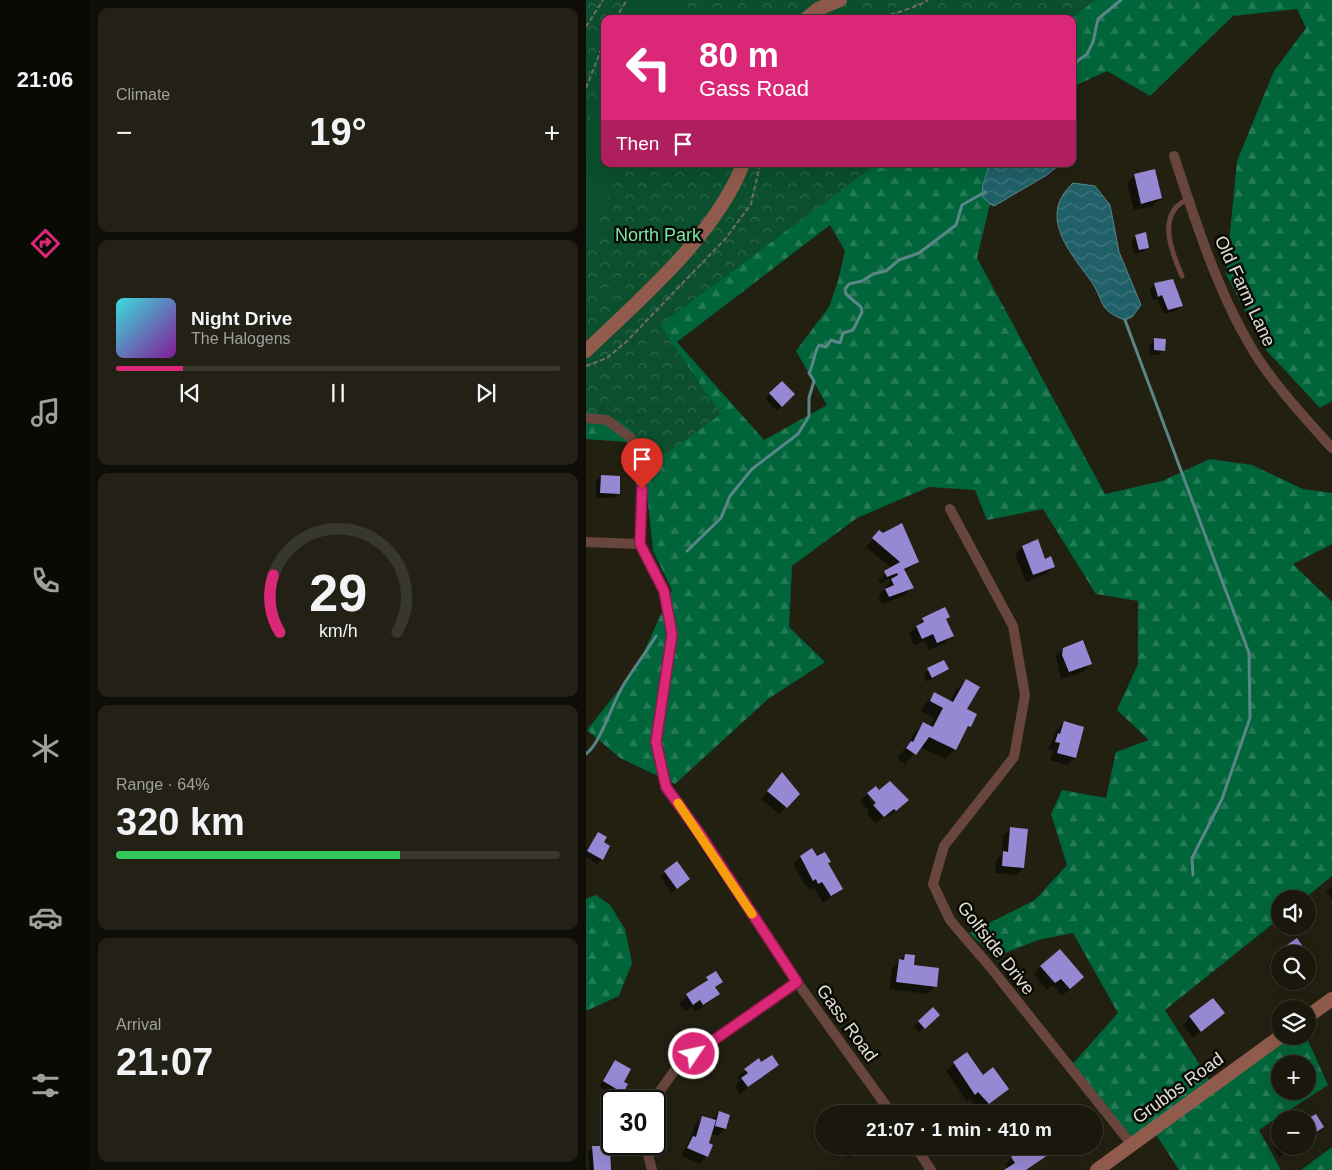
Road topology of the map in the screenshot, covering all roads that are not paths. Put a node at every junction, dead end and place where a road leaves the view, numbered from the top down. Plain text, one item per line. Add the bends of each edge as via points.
1 (840, 0) edge
2 (811, 15) edge
3 (1174, 156) dead end
4 (742, 167) edge
5 (1188, 199) junction
6 (1182, 276) dead end
7 (586, 351) edge
8 (586, 418) edge
9 (1332, 448) edge
10 (950, 509) dead end
11 (586, 542) edge
12 (640, 544) junction
13 (797, 982) junction
14 (1332, 999) edge
15 (1316, 1011) edge
16 (1271, 1043) edge
17 (662, 1090) edge
18 (886, 1105) edge
19 (1132, 1145) junction
20 (648, 1155) edge
21 (921, 1155) edge
22 (652, 1170) edge
23 (932, 1170) edge
24 (1097, 1170) edge

1 - 2 street
3 - 5 street, Old Farm Lane
4 - 7 street via 726,200 704,230
5 - 6 lane via 1172,210 1169,222 1170,240
5 - 9 street, Old Farm Lane via 1228,300 1250,344 1266,369
8 - 12 street, Gass Road via 607,420 631,438 642,489
10 - 19 street, Golfside Drive via 1013,626 1025,695 1014,757 944,846 933,884 950,920
11 - 12 street
12 - 13 street, Gass Road via 664,591 672,634 656,742 666,787
13 - 17 street via 680,1064
13 - 18 street, Gass Road
14 - 15 street
16 - 19 street, Grubbs Road
19 - 24 street, Grubbs Road
20 - 22 street
21 - 23 street

